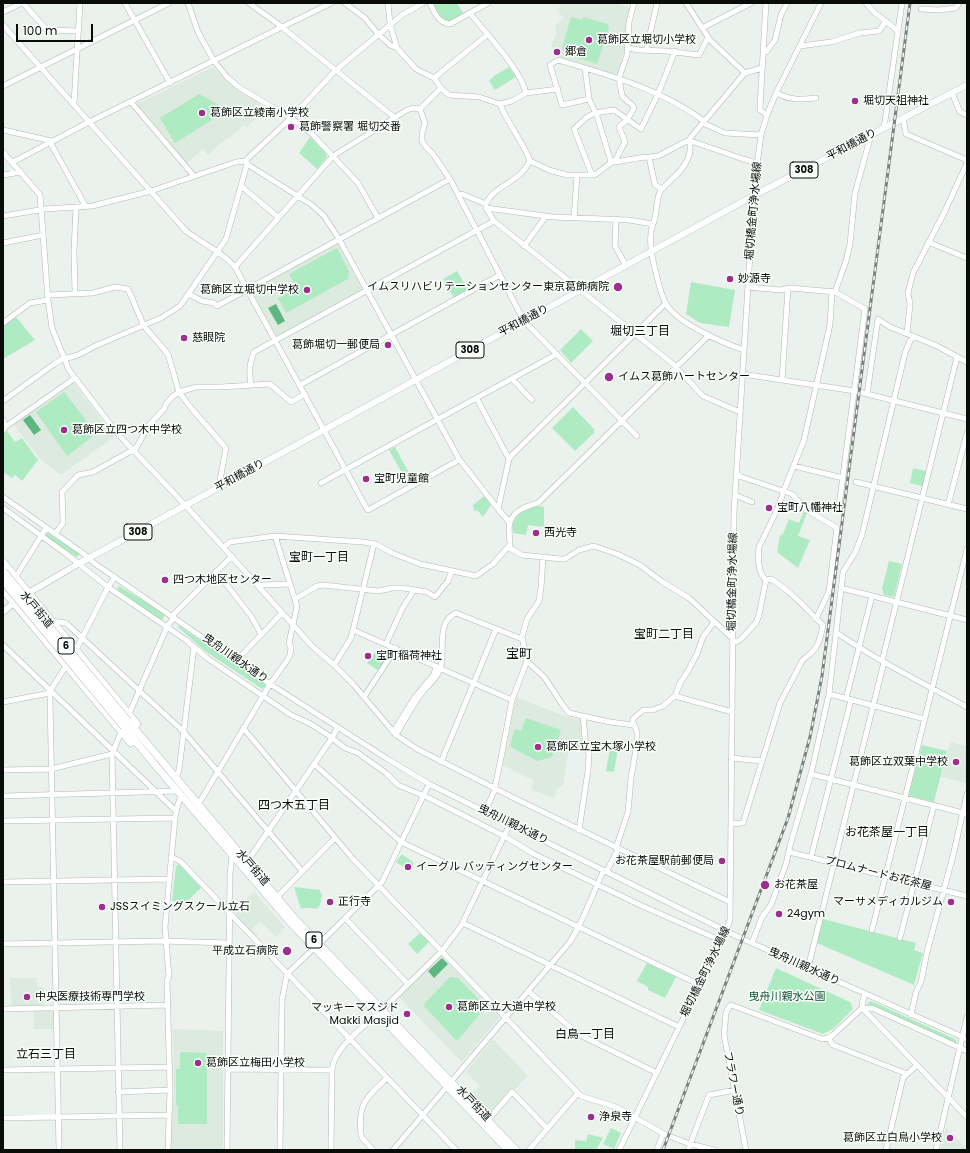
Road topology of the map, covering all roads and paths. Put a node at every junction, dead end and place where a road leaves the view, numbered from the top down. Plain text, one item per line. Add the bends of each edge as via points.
1 (22, 3) edge
2 (80, 3) edge
3 (125, 3) edge
4 (169, 3) edge
5 (188, 3) edge
6 (249, 3) edge
7 (331, 3) edge
8 (345, 3) edge
9 (388, 3) edge
10 (423, 3) edge
11 (430, 3) edge
12 (488, 3) edge
13 (634, 3) edge
14 (657, 3) edge
15 (686, 3) edge
16 (751, 3) edge
17 (766, 3) edge
18 (787, 3) edge
19 (821, 3) edge
20 (866, 3) edge
21 (902, 3) edge
22 (959, 3) edge
23 (921, 9) dead end
24 (3, 12) edge
25 (470, 13) junction
26 (134, 21) junction
27 (886, 21) junction
28 (390, 24) junction
29 (3, 25) edge
30 (281, 27) junction
31 (702, 28) junction
32 (78, 31) junction
33 (898, 31) junction
34 (378, 34) junction
35 (487, 35) junction
36 (708, 37) junction
37 (800, 46) junction
38 (77, 48) junction
39 (396, 48) junction
40 (628, 48) junction
41 (648, 50) junction
42 (675, 51) junction
43 (763, 53) junction
44 (214, 61) junction
45 (40, 68) junction
46 (584, 68) junction
47 (762, 68) junction
48 (335, 71) junction
49 (745, 72) junction
50 (434, 78) junction
51 (619, 78) junction
52 (170, 82) junction
53 (967, 85) edge
54 (3, 86) edge
55 (441, 88) junction
56 (558, 89) junction
57 (526, 93) junction
58 (776, 93) junction
59 (952, 93) junction
60 (658, 94) junction
61 (816, 98) dead end
62 (589, 99) junction
63 (130, 102) junction
64 (74, 104) junction
65 (500, 104) junction
66 (420, 109) junction
67 (595, 113) junction
68 (767, 115) junction
69 (967, 115) edge
70 (394, 117) junction
71 (291, 118) junction
72 (903, 119) junction
73 (627, 120) junction
74 (90, 122) junction
75 (704, 122) junction
76 (884, 128) junction
77 (3, 130) edge
78 (761, 135) junction
79 (870, 136) junction
80 (689, 141) junction
81 (51, 142) junction
82 (3, 152) edge
83 (333, 156) junction
84 (649, 157) junction
85 (530, 161) junction
86 (13, 162) junction
87 (246, 162) junction
88 (611, 162) junction
89 (967, 162) edge
90 (757, 163) junction
91 (21, 172) junction
92 (3, 175) edge
93 (592, 175) junction
94 (194, 176) junction
95 (577, 176) junction
96 (450, 179) junction
97 (241, 186) junction
98 (662, 189) junction
99 (151, 191) junction
100 (298, 195) junction
101 (459, 195) junction
102 (754, 196) junction
103 (486, 206) junction
104 (76, 207) junction
105 (86, 207) junction
106 (42, 210) junction
107 (3, 216) edge
108 (546, 216) junction
109 (278, 217) junction
110 (378, 218) junction
111 (574, 218) junction
112 (616, 219) junction
113 (494, 221) junction
114 (653, 224) junction
115 (477, 230) junction
116 (43, 235) junction
117 (339, 239) junction
118 (928, 242) junction
119 (3, 243) edge
120 (524, 246) junction
121 (218, 250) junction
122 (651, 252) junction
123 (967, 258) edge
124 (626, 266) junction
125 (235, 267) junction
126 (500, 275) junction
127 (748, 287) junction
128 (788, 288) junction
129 (247, 289) junction
130 (367, 290) junction
131 (581, 291) junction
132 (834, 292) junction
133 (75, 293) junction
134 (189, 294) junction
135 (48, 298) junction
136 (666, 303) junction
137 (524, 321) junction
138 (3, 323) edge
139 (144, 326) junction
140 (634, 334) junction
141 (391, 335) junction
142 (709, 335) junction
143 (909, 335) junction
144 (275, 340) junction
145 (744, 350) junction
146 (557, 354) junction
147 (957, 357) junction
148 (64, 359) junction
149 (967, 362) edge
150 (676, 367) junction
151 (742, 374) junction
152 (75, 378) junction
153 (512, 379) junction
154 (416, 380) junction
155 (782, 380) junction
156 (585, 383) junction
157 (251, 385) junction
158 (300, 385) junction
159 (817, 385) junction
160 (854, 391) junction
161 (179, 392) junction
162 (304, 394) junction
163 (867, 394) junction
164 (476, 399) junction
165 (532, 400) dead end
166 (3, 401) edge
167 (894, 401) junction
168 (740, 412) junction
169 (943, 413) junction
170 (967, 419) edge
171 (3, 420) edge
172 (437, 420) junction
173 (622, 420) junction
174 (4, 429) edge
175 (324, 430) junction
176 (967, 433) edge
177 (637, 436) dead end
178 (133, 450) junction
179 (510, 459) junction
180 (460, 460) junction
181 (794, 466) junction
182 (346, 470) junction
183 (736, 475) junction
184 (842, 478) junction
185 (856, 482) dead end
186 (321, 483) dead end
187 (222, 486) junction
188 (874, 486) junction
189 (784, 490) junction
190 (735, 495) junction
191 (3, 497) edge
192 (922, 498) junction
193 (10, 502) junction
194 (752, 502) dead end
195 (948, 505) junction
196 (186, 506) junction
197 (839, 506) dead end
198 (498, 509) junction
199 (967, 509) edge
200 (4, 510) edge
201 (510, 523) junction
202 (46, 528) junction
203 (55, 534) junction
204 (41, 536) junction
205 (275, 536) junction
206 (374, 544) junction
207 (224, 547) junction
208 (508, 547) junction
209 (967, 549) edge
210 (232, 556) junction
211 (543, 557) junction
212 (89, 558) junction
213 (3, 562) edge
214 (78, 564) junction
215 (3, 571) edge
216 (216, 571) junction
217 (452, 571) junction
218 (115, 577) junction
219 (15, 578) junction
220 (766, 580) junction
221 (3, 581) edge
222 (290, 584) junction
223 (258, 586) junction
224 (108, 587) junction
225 (842, 588) junction
226 (3, 590) edge
227 (362, 590) junction
228 (414, 590) junction
229 (28, 592) junction
230 (872, 596) junction
231 (295, 599) junction
232 (896, 602) junction
233 (14, 603) junction
234 (3, 612) edge
235 (282, 613) junction
236 (173, 616) junction
237 (950, 616) junction
238 (816, 619) junction
239 (967, 620) edge
240 (51, 621) junction
241 (714, 622) junction
242 (293, 624) junction
243 (167, 627) junction
244 (496, 629) junction
245 (353, 630) junction
246 (837, 633) junction
247 (262, 634) junction
248 (83, 638) junction
249 (522, 639) junction
250 (732, 640) junction
251 (386, 644) junction
252 (3, 645) edge
253 (194, 647) junction
254 (396, 648) junction
255 (859, 648) junction
256 (76, 650) junction
257 (236, 661) junction
258 (527, 661) junction
259 (883, 661) junction
260 (334, 665) junction
261 (66, 666) junction
262 (438, 667) junction
263 (473, 683) junction
264 (270, 684) junction
265 (932, 688) junction
266 (139, 690) junction
267 (50, 692) junction
268 (829, 694) junction
269 (264, 696) junction
270 (675, 696) junction
271 (364, 697) junction
272 (849, 699) junction
273 (512, 700) junction
274 (3, 702) edge
275 (873, 705) junction
276 (967, 707) edge
277 (732, 712) junction
278 (583, 716) junction
279 (925, 719) junction
280 (126, 723) junction
281 (634, 725) junction
282 (338, 727) junction
283 (244, 729) junction
284 (184, 732) junction
285 (395, 733) junction
286 (332, 738) junction
287 (112, 753) junction
288 (731, 758) junction
289 (762, 761) junction
290 (441, 762) junction
291 (314, 764) junction
292 (51, 769) junction
293 (3, 770) edge
294 (218, 771) junction
295 (811, 774) junction
296 (176, 778) junction
297 (831, 778) junction
298 (430, 784) junction
299 (854, 784) junction
300 (494, 788) junction
301 (296, 791) junction
302 (157, 792) junction
303 (113, 793) junction
304 (179, 793) junction
305 (967, 794) edge
306 (52, 795) junction
307 (3, 796) edge
308 (423, 796) junction
309 (905, 798) junction
310 (198, 805) junction
311 (934, 805) junction
312 (176, 811) junction
313 (485, 812) junction
314 (965, 813) edge
315 (175, 818) junction
316 (113, 819) junction
317 (52, 820) junction
318 (3, 821) edge
319 (510, 824) junction
320 (731, 824) junction
321 (579, 830) junction
322 (268, 831) junction
323 (504, 836) junction
324 (336, 838) junction
325 (400, 842) junction
326 (233, 846) junction
327 (617, 848) junction
328 (789, 852) junction
329 (232, 856) junction
330 (172, 857) junction
331 (811, 857) junction
332 (243, 860) junction
333 (834, 863) junction
334 (605, 870) junction
335 (302, 871) junction
336 (886, 876) junction
337 (169, 879) junction
338 (115, 880) junction
339 (53, 881) junction
340 (482, 881) junction
341 (3, 882) edge
342 (914, 883) junction
343 (597, 884) junction
344 (379, 886) junction
345 (944, 890) junction
346 (967, 896) edge
347 (276, 897) junction
348 (730, 902) junction
349 (230, 914) junction
350 (346, 919) junction
351 (463, 923) junction
352 (579, 927) junction
353 (872, 930) dead end
354 (726, 931) junction
355 (900, 938) dead end
356 (166, 941) junction
357 (722, 941) junction
358 (116, 942) junction
359 (55, 943) junction
360 (229, 943) junction
361 (752, 943) junction
362 (3, 944) edge
363 (316, 946) junction
364 (442, 951) junction
365 (550, 965) junction
366 (808, 968) junction
367 (288, 974) junction
368 (408, 984) junction
369 (700, 985) junction
370 (528, 991) junction
371 (865, 994) junction
372 (168, 1005) junction
373 (117, 1006) junction
374 (3, 1008) edge
375 (56, 1008) junction
376 (863, 1008) junction
377 (380, 1012) junction
378 (911, 1015) junction
379 (506, 1017) junction
380 (967, 1017) edge
381 (679, 1027) junction
382 (828, 1038) junction
383 (965, 1038) edge
384 (350, 1039) junction
385 (960, 1048) junction
386 (967, 1051) edge
387 (917, 1065) junction
388 (170, 1067) junction
389 (118, 1068) junction
390 (57, 1069) junction
391 (228, 1069) junction
392 (3, 1070) edge
393 (281, 1070) junction
394 (332, 1070) junction
395 (657, 1073) junction
396 (907, 1074) junction
397 (387, 1078) junction
398 (448, 1084) junction
399 (170, 1090) junction
400 (735, 1090) junction
401 (118, 1092) junction
402 (578, 1093) junction
403 (948, 1098) junction
404 (168, 1114) junction
405 (423, 1115) junction
406 (58, 1116) junction
407 (119, 1116) junction
408 (635, 1117) junction
409 (967, 1117) edge
410 (3, 1118) edge
411 (488, 1120) junction
412 (547, 1128) junction
413 (663, 1134) junction
414 (690, 1144) junction
415 (454, 1149) edge
416 (59, 1150) edge
417 (120, 1150) edge
418 (168, 1150) edge
419 (226, 1150) edge
420 (280, 1150) edge
421 (331, 1150) edge
422 (373, 1150) edge
423 (393, 1150) edge
424 (508, 1150) edge
425 (516, 1150) edge
426 (529, 1150) edge
427 (619, 1150) edge
428 (657, 1150) edge
429 (688, 1150) edge
430 (714, 1150) edge
431 (746, 1150) edge
432 (886, 1150) edge
433 (936, 1150) edge

1 - 24 street
1 - 32 street via 47,30
2 - 32 street
3 - 26 street
4 - 26 street
5 - 44 street via 198,32
6 - 30 street
7 - 30 street
8 - 34 street via 365,18
9 - 28 street
10 - 28 street
11 - 25 street via 439,19 446,24
12 - 25 street
13 - 40 street via 629,22
14 - 41 street
15 - 31 street
16 - 31 street
17 - 43 street
18 - 43 street via 781,15 775,40
19 - 37 street, 堀切橋金町浄水場線
20 - 27 street
21 - 33 street
22 - 23 street via 956,8
25 - 35 street
26 - 38 street
26 - 52 street
27 - 33 street
27 - 37 street via 879,31 860,32 831,42
28 - 34 street
28 - 39 street
29 - 45 street
30 - 44 street
30 - 48 street
31 - 36 street
32 - 38 street
33 - 76 street
34 - 39 street
34 - 48 street
35 - 50 street
35 - 57 street via 514,68
36 - 42 street via 699,55
36 - 49 street
37 - 58 street, 堀切橋金町浄水場線
38 - 45 street
38 - 64 street
39 - 50 street via 416,68
40 - 41 street
40 - 51 street
41 - 42 street
42 - 60 street
43 - 47 street
44 - 52 street
44 - 71 street via 240,88
45 - 54 street
45 - 64 street
46 - 51 street
46 - 56 street via 558,60 550,65
46 - 62 street
47 - 49 street
47 - 68 street via 760,110
48 - 70 street
48 - 71 street
49 - 75 street
50 - 55 street
51 - 60 street
51 - 73 street via 622,96 634,108
52 - 63 street
53 - 59 main road, 平和橋通り / 308
55 - 65 street via 449,95 479,97
55 - 66 street
56 - 57 street
56 - 62 street via 562,105
57 - 65 street
58 - 61 street via 790,99
58 - 68 street, 堀切橋金町浄水場線
59 - 69 street via 960,112
59 - 72 main road, 平和橋通り / 308
60 - 73 street via 641,129
60 - 75 street via 676,102
62 - 67 street
63 - 74 street
63 - 94 street
64 - 74 street
65 - 85 street
66 - 70 street via 414,108
66 - 96 street via 425,123 422,141
67 - 73 street via 614,110
67 - 88 street
67 - 93 street via 574,129
68 - 78 street, 堀切橋金町浄水場線
70 - 83 street
71 - 83 street via 312,134
71 - 87 street
72 - 76 main road, 平和橋通り / 308
72 - 89 street via 906,134
73 - 88 street via 619,127 625,142 616,159
74 - 81 street
74 - 99 street
75 - 78 street via 725,133
75 - 80 street
76 - 79 main road, 平和橋通り / 308
77 - 81 street
78 - 90 street, 堀切橋金町浄水場線
79 - 102 main road, 平和橋通り / 308
79 - 132 street via 855,193 850,244
80 - 84 street via 658,156
80 - 90 street
80 - 98 street via 689,154 684,167
81 - 86 street
81 - 105 street
82 - 86 street
83 - 100 street
83 - 110 street via 358,183
84 - 88 street
84 - 98 street via 655,185
85 - 95 street via 549,170
85 - 103 street via 519,175 490,196
86 - 91 street
87 - 94 street via 236,162
87 - 97 street
87 - 100 street
88 - 93 street
89 - 118 street
90 - 102 street, 堀切橋金町浄水場線
91 - 92 street
91 - 106 street via 38,192
93 - 95 street
94 - 99 street
95 - 111 street
96 - 101 street
96 - 110 street
97 - 109 street
97 - 121 street via 226,239
98 - 114 street via 657,198
99 - 105 street
99 - 121 street via 186,231
100 - 109 street
100 - 117 street via 324,216
101 - 103 street via 462,194
101 - 115 street
102 - 122 main road, 平和橋通り / 308
102 - 127 street, 堀切橋金町浄水場線
103 - 108 street
103 - 113 street
104 - 105 street
104 - 106 street
104 - 133 street
106 - 107 street
106 - 116 street
108 - 111 street
108 - 120 street
109 - 125 street
110 - 117 street
111 - 112 street
112 - 114 street
112 - 124 street via 615,246
113 - 115 street
113 - 120 street
114 - 122 street via 650,235
115 - 126 street
115 - 130 street
116 - 119 street
116 - 135 street
117 - 129 street
117 - 130 street
118 - 123 street
118 - 143 street via 910,283
120 - 131 street
121 - 125 street
121 - 134 street
122 - 124 main road, 平和橋通り / 308
122 - 136 street
124 - 131 main road, 平和橋通り / 308
125 - 129 street
126 - 137 street
126 - 141 street
127 - 128 street via 780,290
127 - 145 street, 堀切橋金町浄水場線
128 - 132 street
128 - 155 street
129 - 134 street via 217,306
129 - 144 street
130 - 141 street
130 - 144 street
131 - 137 main road, 平和橋通り / 308
131 - 140 street
132 - 159 street
132 - 160 street via 865,309
133 - 135 street
133 - 139 street via 93,293 115,287 128,289
134 - 139 street via 177,309
135 - 138 street via 30,303
135 - 148 street via 53,332
136 - 140 street
136 - 142 street via 677,316
137 - 146 street
137 - 154 main road, 平和橋通り / 308
139 - 148 street
139 - 161 street via 168,354
140 - 150 street
140 - 156 street
141 - 154 street
141 - 158 street
142 - 145 street
142 - 150 street
143 - 147 street
143 - 163 street via 878,319
143 - 167 street
144 - 157 street via 254,352 249,369
144 - 158 street
145 - 151 street, 堀切橋金町浄水場線
146 - 153 street
146 - 156 street
147 - 149 street
147 - 169 street
148 - 152 street
148 - 166 street
150 - 168 street via 703,396
150 - 173 street
151 - 155 street
151 - 168 street, 堀切橋金町浄水場線
152 - 174 street
152 - 178 street
153 - 164 street
153 - 165 street
154 - 172 street
154 - 175 main road, 平和橋通り / 308
155 - 159 street
156 - 173 street
156 - 179 street via 512,454
157 - 161 street via 196,387
157 - 162 street via 270,384 291,402
158 - 162 street
159 - 160 street
159 - 181 street via 804,440
160 - 163 street
160 - 184 street
161 - 178 street via 169,400 149,425
161 - 187 street via 226,448 220,480
162 - 175 street
163 - 167 street
164 - 172 street
164 - 179 street
167 - 169 street
167 - 188 street
168 - 183 street, 堀切橋金町浄水場線
169 - 170 street
169 - 192 street
171 - 174 street
172 - 180 street
172 - 182 street
173 - 177 street
173 - 201 street via 538,503 524,507
175 - 182 street
175 - 187 main road, 平和橋通り / 308
176 - 195 street
178 - 196 street
178 - 203 street via 93,472 78,475 62,492 63,520
179 - 198 street
180 - 182 street via 368,510
180 - 198 street
181 - 184 street
181 - 189 street
182 - 186 street
183 - 189 street
183 - 190 street, 堀切橋金町浄水場線
184 - 197 street
185 - 188 street
187 - 196 main road, 平和橋通り / 308
188 - 192 street
188 - 225 street via 859,545 844,570
189 - 220 street via 759,547 762,577
189 - 238 street via 792,494 805,509 837,528 829,591
190 - 194 street
190 - 250 street, 堀切橋金町浄水場線
191 - 193 street, 曳舟川親水通り
192 - 195 street
192 - 232 street
193 - 200 street
193 - 202 street, 曳舟川親水通り
195 - 199 street
196 - 207 street
196 - 212 main road, 平和橋通り / 308
198 - 201 street
200 - 204 street
201 - 208 street
202 - 203 street, 曳舟川親水通り
202 - 204 street
203 - 212 street, 曳舟川親水通り
204 - 214 street
204 - 219 street
205 - 206 street
205 - 207 street via 230,542
205 - 222 street
206 - 217 street via 420,564
206 - 227 street
207 - 210 street
208 - 211 street via 522,555
208 - 217 street via 493,564 476,576
209 - 237 street
210 - 216 street
210 - 223 street
211 - 241 street via 565,559 579,550 594,546 610,551 640,565 689,598
211 - 249 street via 538,601 527,619
212 - 214 main road, 平和橋通り / 308
212 - 218 street, 曳舟川親水通り
213 - 219 highway
214 - 224 street
214 - 229 main road, 平和橋通り / 308
215 - 280 highway, 水戸街道 / 6, bridge
216 - 236 street
216 - 247 street
217 - 228 street via 448,581 435,597 427,592
218 - 224 street
218 - 236 street, 曳舟川親水通り
219 - 229 highway
220 - 238 street via 771,579 782,586
220 - 250 street via 756,623 740,640
221 - 280 highway, 水戸街道 / 6, bridge
222 - 223 street
222 - 231 street
223 - 235 street
224 - 243 street
224 - 248 street
225 - 230 street
225 - 246 street
226 - 233 highway
227 - 228 street
227 - 231 street via 323,585
227 - 245 street
228 - 251 street
229 - 233 main road, 平和橋通り / 308
229 - 240 highway
230 - 232 street
230 - 255 street
231 - 242 street via 297,606
232 - 237 street
232 - 259 street
233 - 234 main road, 平和橋通り / 308
233 - 261 highway
235 - 242 street
235 - 247 street
236 - 243 street
236 - 257 street, 曳舟川親水通り
237 - 239 street
237 - 265 street
238 - 289 street via 823,625 821,637 812,652 802,661 780,703
240 - 248 street via 66,623
240 - 256 highway
241 - 250 street
241 - 270 street via 703,637
242 - 260 street via 313,647
242 - 264 street via 289,643 290,655
243 - 253 street
243 - 266 street
244 - 249 street
244 - 262 street via 454,614 445,622
244 - 263 street
245 - 251 street
245 - 260 street via 351,638
246 - 255 street
246 - 268 street
247 - 257 street
248 - 256 street
248 - 266 street
249 - 258 street
250 - 277 street, 堀切橋金町浄水場線
251 - 254 street
252 - 267 street
253 - 269 street
253 - 284 street
254 - 262 street
254 - 271 street
255 - 259 street
255 - 272 street
256 - 280 highway
257 - 264 street, 曳舟川親水通り
258 - 273 street
258 - 278 street via 545,678 569,713
259 - 265 street
259 - 275 street
260 - 271 street
261 - 267 street
261 - 280 highway
262 - 263 street
262 - 285 street via 415,697
263 - 273 street
263 - 290 street
264 - 269 street
264 - 282 street, 曳舟川親水通り
265 - 276 street
265 - 279 street
266 - 280 street
266 - 284 street
267 - 274 street
267 - 287 street
267 - 292 street
268 - 272 street
268 - 295 street
269 - 283 street
269 - 286 street
270 - 277 street
270 - 281 street via 658,709 640,712 633,719
271 - 285 street
272 - 275 street
272 - 297 street
273 - 300 street
275 - 279 street
275 - 299 street
277 - 288 street, 堀切橋金町浄水場線
278 - 281 street
278 - 321 street via 586,748 589,754
279 - 309 street
280 - 287 street
280 - 296 highway, 水戸街道 / 6
280 - 304 highway, 水戸街道 / 6 via 156,766
281 - 327 street via 638,743 628,812
282 - 286 street
282 - 298 street, 曳舟川親水通り
283 - 294 street
283 - 301 street
284 - 294 street
284 - 296 street
285 - 290 street via 417,750
286 - 291 street
286 - 308 street via 345,748 358,753 398,785
287 - 292 street
287 - 302 street
287 - 303 street
288 - 289 street
288 - 320 street, 堀切橋金町浄水場線
289 - 320 street via 743,824
290 - 300 street
291 - 301 street
291 - 325 street
292 - 293 street
292 - 306 street
294 - 310 street
294 - 322 street
295 - 297 street
295 - 328 street
296 - 310 highway, 水戸街道 / 6
297 - 299 street
297 - 331 street
298 - 308 street
298 - 313 street, 曳舟川親水通り
299 - 309 street
299 - 333 street
300 - 313 street
300 - 321 street
301 - 322 street
301 - 324 street
302 - 303 street
302 - 304 street
302 - 312 street
303 - 306 street
303 - 316 street
304 - 312 street
304 - 329 highway, 水戸街道 / 6
305 - 314 street
306 - 307 street
306 - 317 street
308 - 323 street
308 - 325 street
309 - 311 street
309 - 336 street
310 - 326 highway, 水戸街道 / 6
311 - 314 street
311 - 342 street
312 - 315 street
313 - 319 street, 曳舟川親水通り
314 - 345 street
315 - 316 street
315 - 330 street
316 - 317 street
316 - 338 street
317 - 318 street
317 - 339 street
319 - 323 street
319 - 334 street, 曳舟川親水通り
320 - 348 street, 堀切橋金町浄水場線
321 - 327 street
322 - 332 street
322 - 335 street
323 - 340 street
323 - 343 street via 532,853
324 - 335 street
324 - 344 street
325 - 340 street
325 - 344 street
326 - 329 highway
326 - 332 highway, 水戸街道 / 6
327 - 334 street
327 - 348 street
328 - 331 street, プロムナードお花茶屋
328 - 361 street via 771,905 762,917
329 - 332 highway
329 - 349 street
330 - 337 street
330 - 349 street via 180,861
331 - 333 street, プロムナードお花茶屋
332 - 347 highway, 水戸街道 / 6
332 - 363 highway, 水戸街道 / 6 via 276,907
333 - 336 street, プロムナードお花茶屋
333 - 366 street
334 - 343 street
334 - 354 street, 曳舟川親水通り
335 - 347 street
336 - 342 street, プロムナードお花茶屋
336 - 353 street
337 - 338 street
337 - 356 street
338 - 339 street
338 - 358 street
339 - 341 street
339 - 359 street
340 - 351 street
340 - 352 street
342 - 345 street, プロムナードお花茶屋
342 - 355 street
343 - 352 street
343 - 357 street
344 - 350 street
344 - 364 street
345 - 346 street, プロムナードお花茶屋
345 - 378 street
347 - 363 highway, 水戸街道 / 6
348 - 354 street, 堀切橋金町浄水場線 via 730,920
349 - 360 street
349 - 367 street
350 - 363 street
350 - 368 street
351 - 364 street
351 - 365 street
352 - 365 street
352 - 369 street
354 - 357 street, 堀切橋金町浄水場線
354 - 361 street, 曳舟川親水通り
356 - 358 street
356 - 360 street
356 - 372 street
357 - 369 street, 堀切橋金町浄水場線
358 - 359 street
358 - 373 street
359 - 362 street
359 - 375 street
360 - 391 street
361 - 366 street, 曳舟川親水通り
363 - 367 street
363 - 377 highway, 水戸街道 / 6
364 - 368 street
364 - 379 street
365 - 370 street
365 - 381 street
366 - 371 street, 曳舟川親水通り
367 - 384 street
367 - 393 street via 282,1000
368 - 377 street
369 - 381 street, 堀切橋金町浄水場線
370 - 379 street
370 - 395 street via 578,1034
371 - 376 street
371 - 378 street, 曳舟川親水通り
372 - 373 street
372 - 388 street
373 - 375 street
373 - 389 street
374 - 375 street
375 - 390 street
376 - 382 street
376 - 385 street via 872,1008
376 - 387 street
377 - 384 street
377 - 398 highway, 水戸街道 / 6
378 - 383 street, 曳舟川親水通り
379 - 398 street
379 - 402 street
380 - 383 street
381 - 395 street, 堀切橋金町浄水場線
382 - 396 street via 833,1045
382 - 400 street, フラワー通り via 822,1039 733,1005 728,1008 725,1018 725,1039
383 - 385 street
384 - 394 street via 335,1058
384 - 397 street
385 - 386 street
385 - 403 street
387 - 396 street
387 - 403 street
388 - 389 street
388 - 399 street
389 - 390 street
389 - 401 street
390 - 392 street
390 - 406 street
391 - 393 street
391 - 419 street
393 - 394 street
393 - 420 street
394 - 421 street
395 - 408 street, 堀切橋金町浄水場線
396 - 432 street via 903,1078
397 - 405 street
397 - 422 street via 368,1096 361,1109 361,1136
398 - 405 street
398 - 411 highway, 水戸街道 / 6
398 - 424 highway, 水戸街道 / 6
399 - 401 street
399 - 404 street
400 - 414 street via 709,1095
400 - 431 street, フラワー通り
401 - 407 street
402 - 408 street
402 - 412 street
403 - 409 street
403 - 433 street
404 - 407 street
404 - 418 street
405 - 415 street
405 - 423 street
406 - 407 street
406 - 410 street
406 - 416 street
407 - 417 street
408 - 413 street
408 - 427 street, 堀切橋金町浄水場線
411 - 412 street via 512,1092
411 - 425 highway, 水戸街道 / 6
412 - 426 street
413 - 414 street
413 - 428 street
414 - 429 street
414 - 430 street

